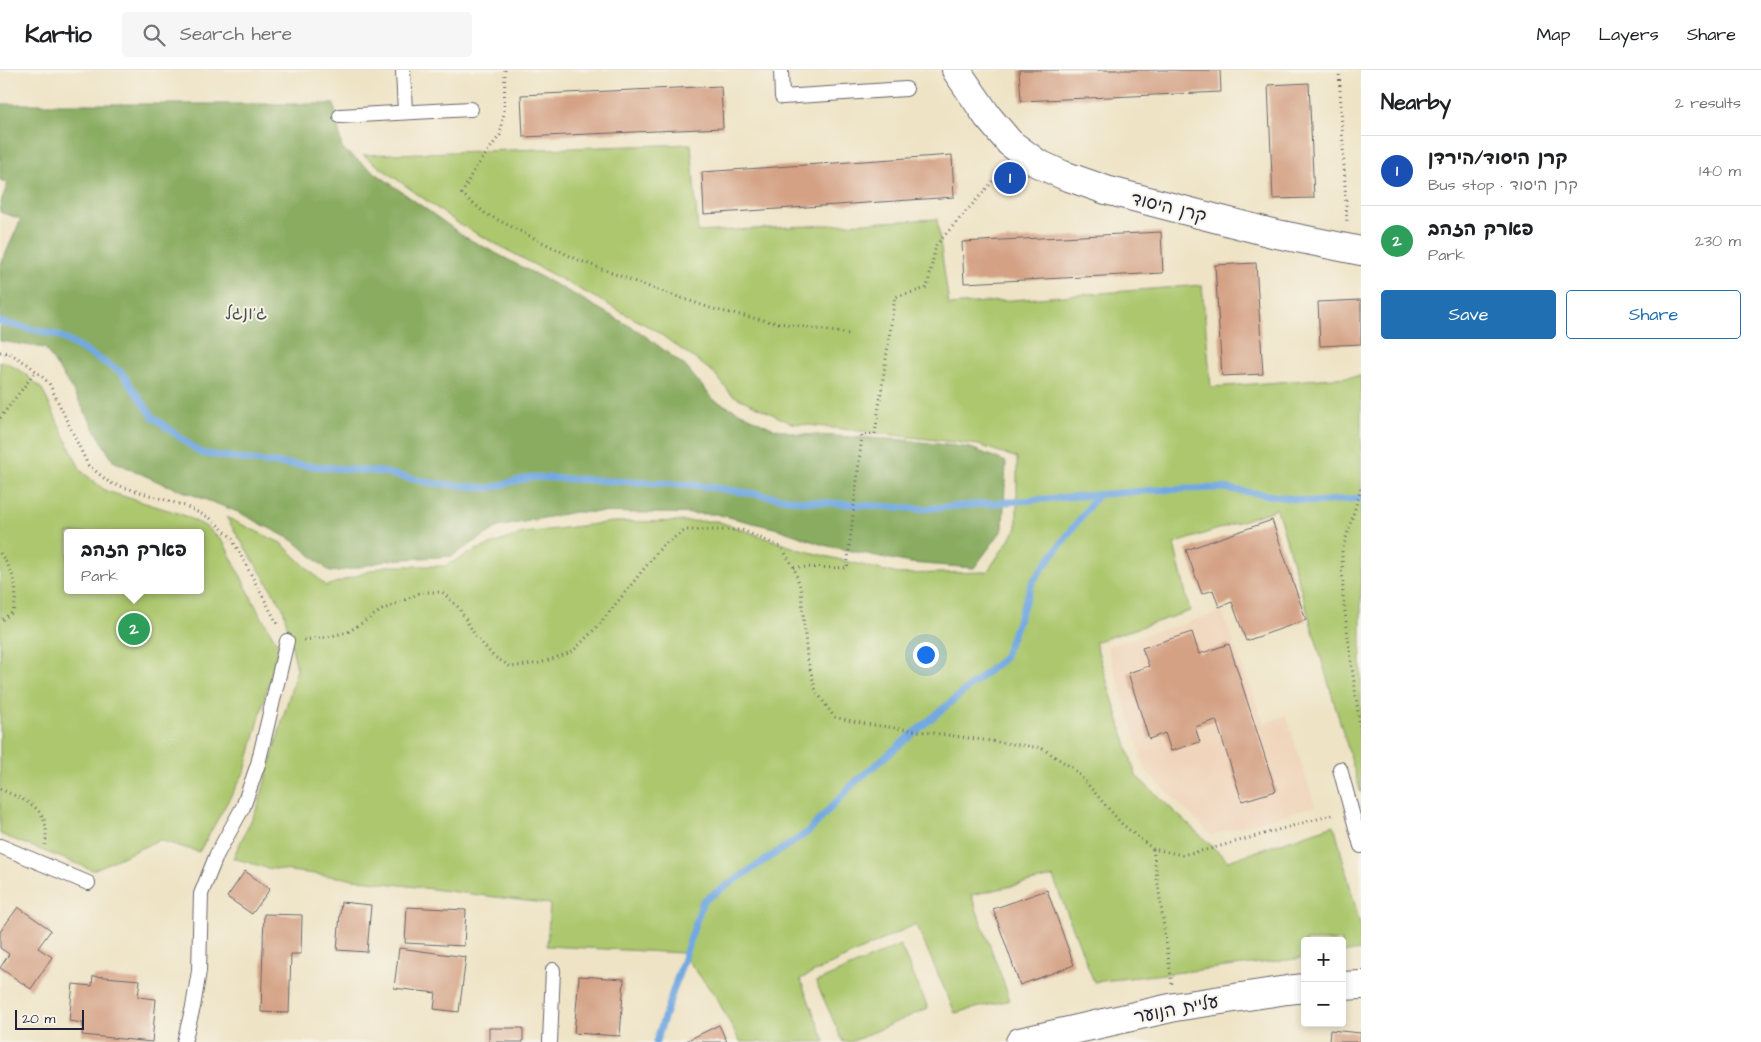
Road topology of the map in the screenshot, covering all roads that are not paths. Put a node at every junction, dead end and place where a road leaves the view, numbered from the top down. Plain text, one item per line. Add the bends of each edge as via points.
1 (403, 70) edge
2 (781, 70) edge
3 (956, 70) edge
4 (980, 70) edge
5 (906, 89) dead end
6 (471, 109) dead end
7 (405, 112) junction
8 (340, 116) dead end
9 (994, 125) junction
10 (1355, 250) edge
11 (287, 641) road end
12 (1340, 769) dead end
13 (0, 846) edge
14 (1361, 846) edge
15 (88, 883) dead end
16 (552, 970) dead end
17 (1361, 985) edge
18 (1346, 986) edge
19 (1301, 988) edge
20 (1122, 1031) edge
21 (184, 1042) edge
22 (550, 1042) edge
23 (1020, 1042) edge

1 - 7 lane
2 - 5 lane via 782,97
3 - 9 street, קרן היסוד
4 - 9 street, קרן היסוד via 982,92
6 - 7 lane
7 - 8 lane
9 - 10 street, קרן היסוד via 1010,143 1037,163 1106,190 1272,233
11 - 21 lane via 258,764 243,807 217,854 201,894 198,971
12 - 14 lane
13 - 15 lane
16 - 22 lane
17 - 18 street
19 - 20 street, עליית הנוער via 1175,1007
20 - 23 street, עליית הנוער

